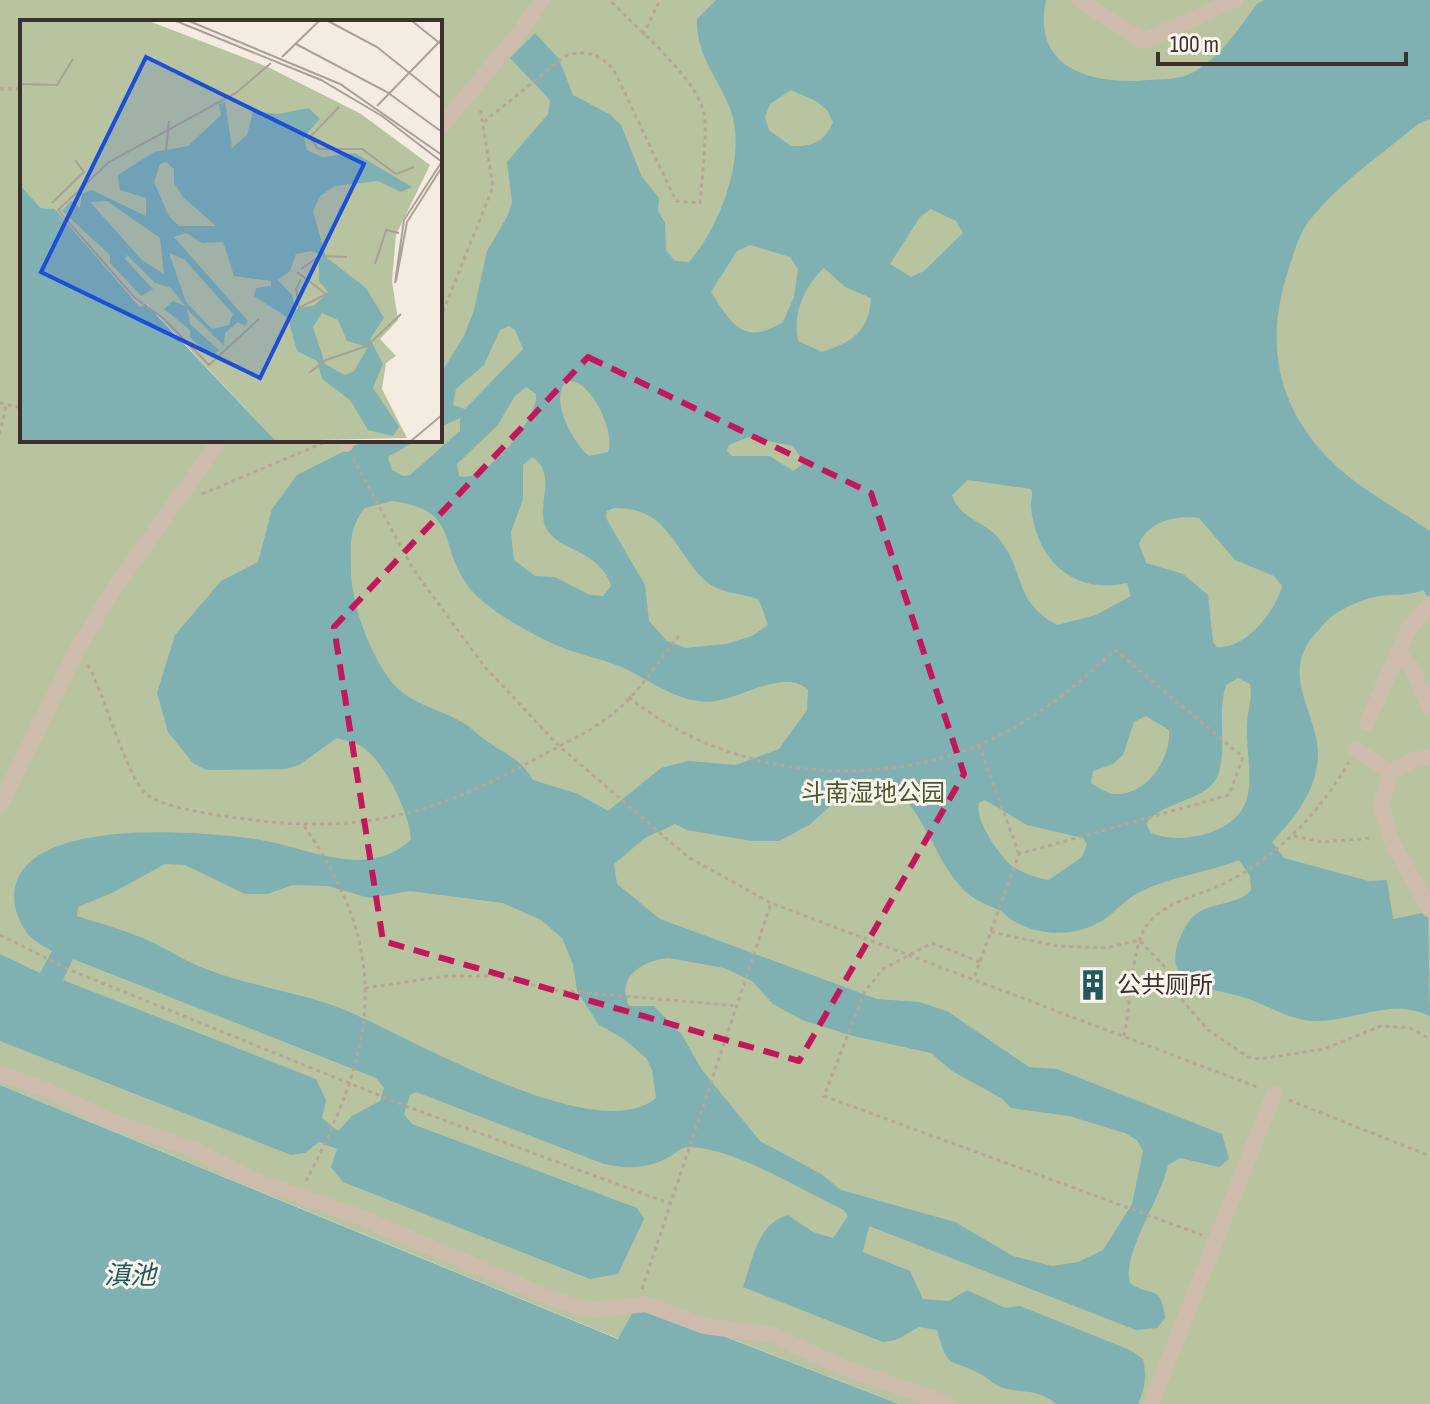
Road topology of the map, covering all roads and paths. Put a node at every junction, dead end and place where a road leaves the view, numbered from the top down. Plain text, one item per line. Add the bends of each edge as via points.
1 (542, 0) edge
2 (610, 0) edge
3 (660, 0) edge
4 (1079, 0) edge
5 (1235, 0) edge
6 (643, 35) junction
7 (473, 89) junction
8 (484, 122) junction
9 (442, 126) edge
10 (442, 314) edge
11 (0, 403) edge
12 (6, 405) junction
13 (20, 408) edge
14 (0, 434) edge
15 (219, 442) edge
16 (324, 442) edge
17 (346, 442) edge
18 (200, 494) dead end
19 (1430, 604) edge
20 (681, 633) dead end
21 (77, 650) junction
22 (1398, 653) junction
23 (629, 697) junction
24 (1430, 708) edge
25 (1367, 723) dead end
26 (979, 745) junction
27 (559, 746) junction
28 (1356, 749) joint
29 (1430, 758) edge
30 (1391, 772) junction
31 (0, 805) edge
32 (304, 826) junction
33 (1294, 836) junction
34 (1390, 838) junction
35 (1019, 854) junction
36 (771, 903) junction
37 (1430, 910) edge
38 (990, 932) junction
39 (0, 935) edge
40 (1139, 940) junction
41 (910, 955) junction
42 (980, 962) junction
43 (974, 978) junction
44 (365, 988) junction
45 (737, 1006) junction
46 (1124, 1037) junction
47 (1430, 1039) edge
48 (0, 1074) edge
49 (351, 1084) junction
50 (1274, 1094) junction
51 (1430, 1156) edge
52 (298, 1195) junction
53 (671, 1204) junction
54 (1216, 1241) junction
55 (637, 1304) junction
56 (948, 1404) edge
57 (1151, 1404) edge

1 - 7 street
2 - 6 path
3 - 6 path
4 - 5 street via 1144,41
6 - 8 path via 687,79 702,106 700,203 676,201 614,70 596,55 581,51 565,56
7 - 8 path
7 - 9 street
8 - 10 path via 493,187
11 - 12 path
12 - 13 path
12 - 14 path
15 - 21 street
16 - 18 path
17 - 27 path via 434,601 518,706
19 - 22 street via 1408,630
20 - 23 path
21 - 31 street
21 - 32 path via 144,792 154,800
22 - 24 street via 1412,668
22 - 25 street
23 - 26 path via 698,741 810,769 903,766
23 - 27 path via 612,715
26 - 35 path
26 - 35 path via 1034,716 1115,650 1243,757 1229,795
27 - 32 path via 455,800 357,824
27 - 36 path via 667,839 720,877
28 - 30 street
28 - 33 path
29 - 30 street
30 - 34 street via 1381,803
32 - 44 path via 341,892 361,950
33 - 34 path via 1322,842
33 - 40 path via 1241,874 1157,914
34 - 37 street
35 - 38 path
36 - 41 path
36 - 45 path
38 - 40 path via 1057,946 1106,948
38 - 42 path
39 - 49 path via 70,970
40 - 46 path
40 - 47 path via 1164,966 1182,1000 1208,1030 1248,1057 1324,1049 1381,1026 1410,1028
41 - 42 path via 932,943
41 - 43 path
41 - 54 path via 883,969 865,991 824,1096
42 - 43 path
43 - 46 path
44 - 45 path via 447,976 497,976 555,990
44 - 49 path via 367,1007
45 - 53 path
46 - 50 path
48 - 52 street
49 - 52 path
49 - 53 path
50 - 51 path
50 - 54 street
52 - 55 street via 557,1301 592,1310
53 - 55 path
54 - 57 street
55 - 56 street via 725,1331 773,1335 840,1366

